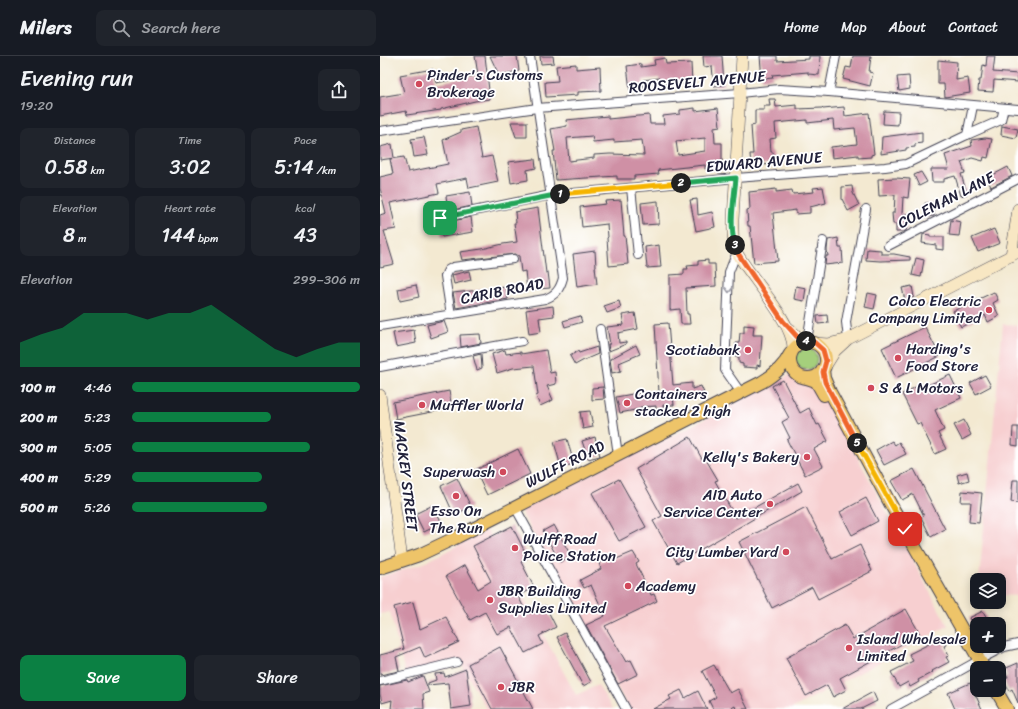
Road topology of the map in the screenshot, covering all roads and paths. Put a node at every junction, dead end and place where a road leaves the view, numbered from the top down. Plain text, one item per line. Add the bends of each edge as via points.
1 (530, 56) edge
2 (742, 56) edge
3 (836, 56) edge
4 (829, 92) junction
5 (740, 93) junction
6 (973, 106) junction
7 (537, 108) junction
8 (1004, 108) junction
9 (1018, 109) edge
10 (380, 131) edge
11 (967, 135) junction
12 (736, 178) junction
13 (1018, 179) edge
14 (631, 188) junction
15 (551, 195) junction
16 (1018, 208) edge
17 (866, 209) dead end
18 (440, 218) dead end
19 (823, 241) dead end
20 (888, 246) dead end
21 (737, 252) junction
22 (1015, 254) edge
23 (638, 255) dead end
24 (513, 259) dead end
25 (450, 315) junction
26 (783, 321) junction
27 (380, 326) edge
28 (600, 329) dead end
29 (848, 339) junction
30 (522, 341) dead end
31 (808, 342) junction
32 (791, 352) junction
33 (380, 367) edge
34 (824, 368) junction
35 (805, 378) junction
36 (762, 382) junction
37 (741, 393) junction
38 (380, 396) edge
39 (382, 412) edge
40 (618, 455) junction
41 (514, 507) junction
42 (402, 560) junction
43 (380, 568) edge
44 (1018, 644) edge
45 (977, 661) edge
46 (977, 661) edge
47 (984, 661) edge
48 (457, 662) dead end
49 (970, 670) edge
50 (380, 681) edge
51 (994, 697) edge
52 (1000, 697) edge
53 (896, 708) edge
54 (626, 709) edge
55 (1000, 709) edge
56 (1007, 709) edge

1 - 7 street, CARIB ROAD
2 - 5 main road
3 - 4 street
4 - 5 street, ROOSEVELT AVENUE via 779,89
4 - 6 street, ROOSEVELT AVENUE
5 - 7 street, ROOSEVELT AVENUE
5 - 12 main road
6 - 8 street, ROOSEVELT AVENUE
6 - 11 street
7 - 10 street, ROOSEVELT AVENUE
7 - 15 street, CARIB ROAD
8 - 9 street, ROOSEVELT AVENUE
8 - 11 street, EDWARD AVENUE via 1001,120
11 - 12 street, EDWARD AVENUE via 906,164
12 - 14 street, EDWARD AVENUE
12 - 21 main road via 733,239
13 - 20 street, COLEMAN LANE
14 - 15 street, EDWARD AVENUE
14 - 23 street
15 - 18 street, EDWARD AVENUE
15 - 25 street, CARIB ROAD via 563,278 554,296
16 - 22 main road
17 - 29 street via 846,322
19 - 31 street
21 - 26 main road
21 -> 37 street via 729,272 725,370
22 - 29 main road
24 - 25 street via 453,267 448,270 445,276
25 - 27 street, CARIB ROAD
26 - 31 main road
26 - 32 main road via 792,341
28 - 40 street
29 - 31 main road via 828,344
29 - 34 main road via 835,351
30 - 33 street
31 - 32 main road via 799,343
31 - 34 main road via 823,350 826,361
32 - 35 main road via 791,366 794,372
32 - 36 main road, WULFF ROAD via 782,367
34 - 35 main road via 818,375
34 - 45 main road via 825,382 836,404
35 - 36 main road, WULFF ROAD via 794,375
35 - 46 main road via 816,381 820,387 899,531
36 - 37 main road, WULFF ROAD
37 - 40 main road, WULFF ROAD
38 - 39 main road, MACKEY STREET
39 - 42 main road, MACKEY STREET
40 - 41 main road, WULFF ROAD
41 - 42 main road, WULFF ROAD via 419,555
41 - 54 street
42 - 43 main road, WULFF ROAD
44 - 47 street via 1004,646
48 - 50 street
49 - 53 street
51 - 55 main road
52 - 56 main road

